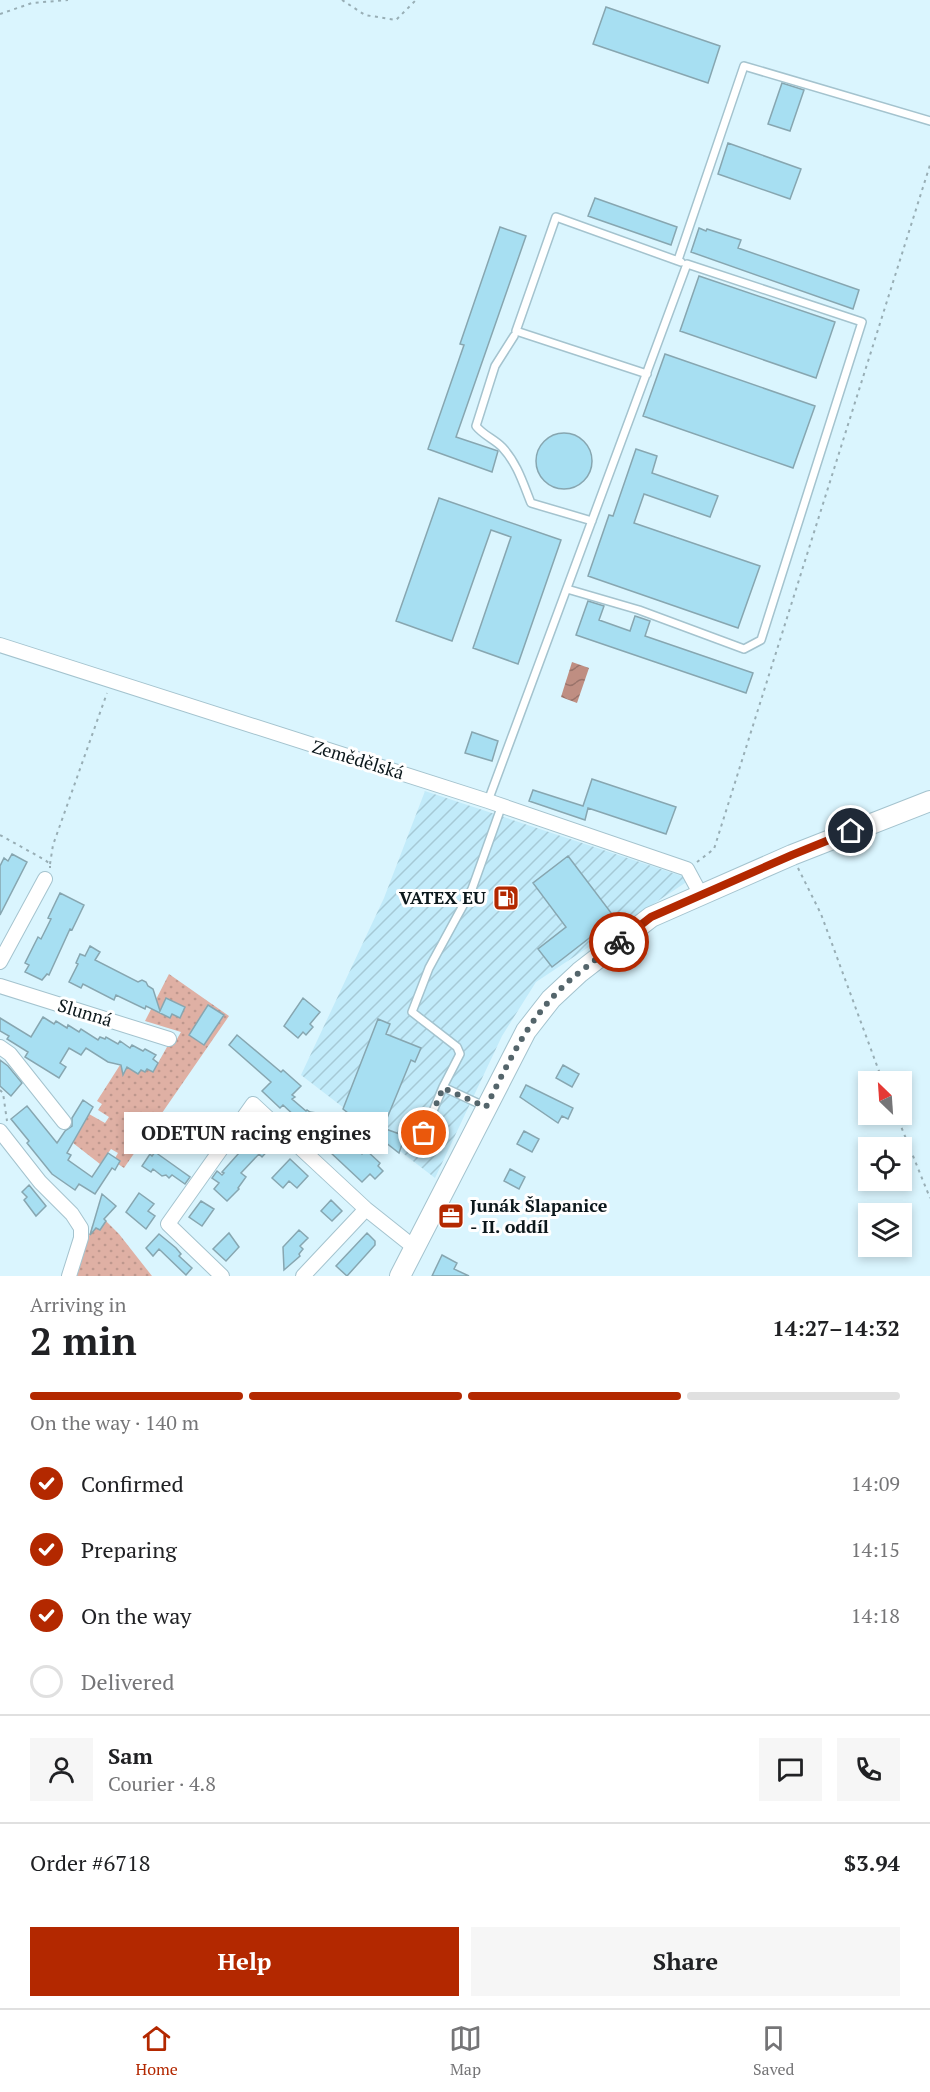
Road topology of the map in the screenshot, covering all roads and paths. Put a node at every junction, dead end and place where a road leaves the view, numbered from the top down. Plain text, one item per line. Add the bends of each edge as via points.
1 (68, 0) edge
2 (342, 0) edge
3 (416, 0) edge
4 (0, 14) edge
5 (930, 121) edge
6 (930, 165) edge
7 (678, 260) junction
8 (687, 264) junction
9 (514, 336) dead end
10 (646, 374) junction
11 (592, 521) junction
12 (567, 589) junction
13 (0, 645) edge
14 (112, 682) junction
15 (488, 801) junction
16 (930, 801) edge
17 (502, 805) junction
18 (0, 835) edge
19 (792, 855) junction
20 (50, 864) junction
21 (687, 869) junction
22 (45, 879) joint
23 (701, 895) junction
24 (0, 962) edge
25 (0, 986) edge
26 (169, 1039) dead end
27 (0, 1047) edge
28 (879, 1071) edge
29 (443, 1088) junction
30 (486, 1107) junction
31 (64, 1122) dead end
32 (900, 1125) edge
33 (0, 1131) edge
34 (424, 1133) dead end
35 (930, 1198) edge
36 (366, 1209) junction
37 (415, 1248) junction
38 (69, 1276) edge
39 (222, 1276) edge
40 (303, 1276) edge
41 (400, 1276) edge

1 - 4 path via 32,3
2 - 3 path via 365,15 396,20
5 - 7 lane via 744,66
6 - 21 path via 714,849
7 - 8 lane
7 - 10 lane via 556,217 516,331
8 - 10 lane
8 - 12 lane via 862,322 761,640 744,649 639,610
9 - 11 lane via 495,366 476,426 501,446 517,467 531,503
10 - 11 lane
11 - 12 lane
12 - 15 lane
13 - 14 street, Zemědělská
14 - 15 street, Zemědělská
14 - 20 path via 53,845
15 - 17 street, Zemědělská
16 - 19 street
17 - 21 street, Zemědělská
17 - 29 lane via 472,889 429,968 412,1012 457,1047 460,1054
18 - 20 path
19 - 23 street
19 - 28 path via 821,914
20 - 22 path
21 - 23 street
22 - 24 street
23 - 30 street via 651,917 551,999 526,1032
25 - 26 street, Slunná
27 - 31 street via 10,1054
29 - 30 lane
29 - 34 lane
30 - 37 street
32 - 35 path
33 - 38 street via 81,1228
36 - 37 street
36 - 39 street via 253,1104 168,1224
36 - 40 street
37 - 41 street

